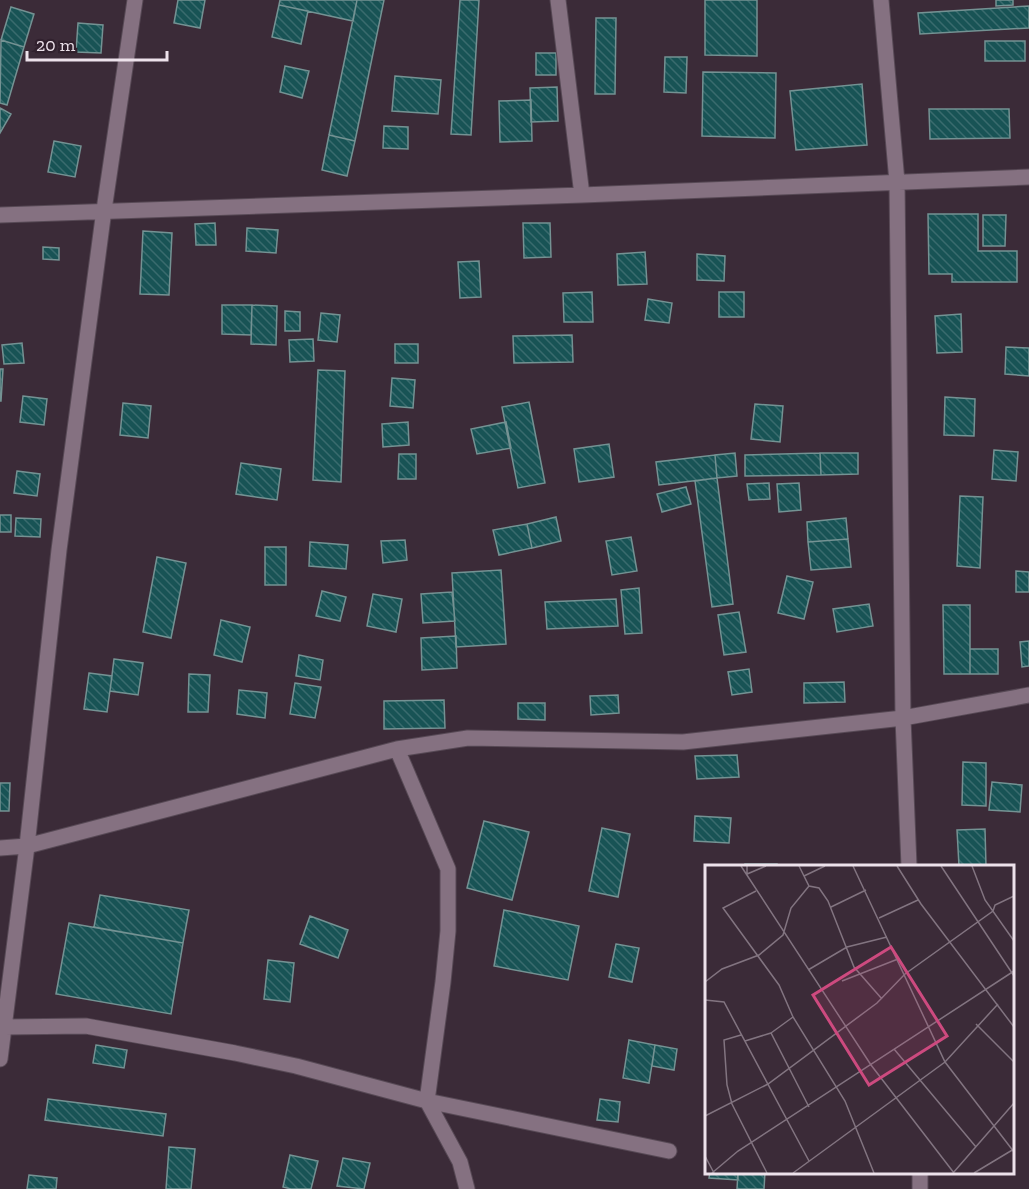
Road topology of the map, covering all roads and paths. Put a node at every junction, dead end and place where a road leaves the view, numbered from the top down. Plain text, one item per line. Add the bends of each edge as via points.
1 (135, 0) edge
2 (558, 0) edge
3 (881, 0) edge
4 (1029, 177) edge
5 (897, 182) junction
6 (582, 195) junction
7 (104, 210) junction
8 (0, 215) edge
9 (1029, 695) edge
10 (903, 718) junction
11 (397, 749) junction
12 (27, 846) junction
13 (0, 848) edge
14 (909, 865) edge
15 (3, 1027) junction
16 (0, 1059) edge
17 (427, 1101) junction
18 (669, 1151) dead end
19 (467, 1189) edge

1 - 7 street
2 - 6 street
3 - 5 street
4 - 5 street
5 - 6 street
5 - 10 street
6 - 7 street
7 - 8 street
7 - 12 street via 59,550
9 - 10 street
10 - 11 street via 683,742 468,738
10 - 14 street
11 - 12 street
11 - 17 street via 448,869 448,931
12 - 13 street
12 - 15 street
15 - 16 street
15 - 17 street via 86,1026 296,1066
17 - 18 street
17 - 19 street via 460,1162

